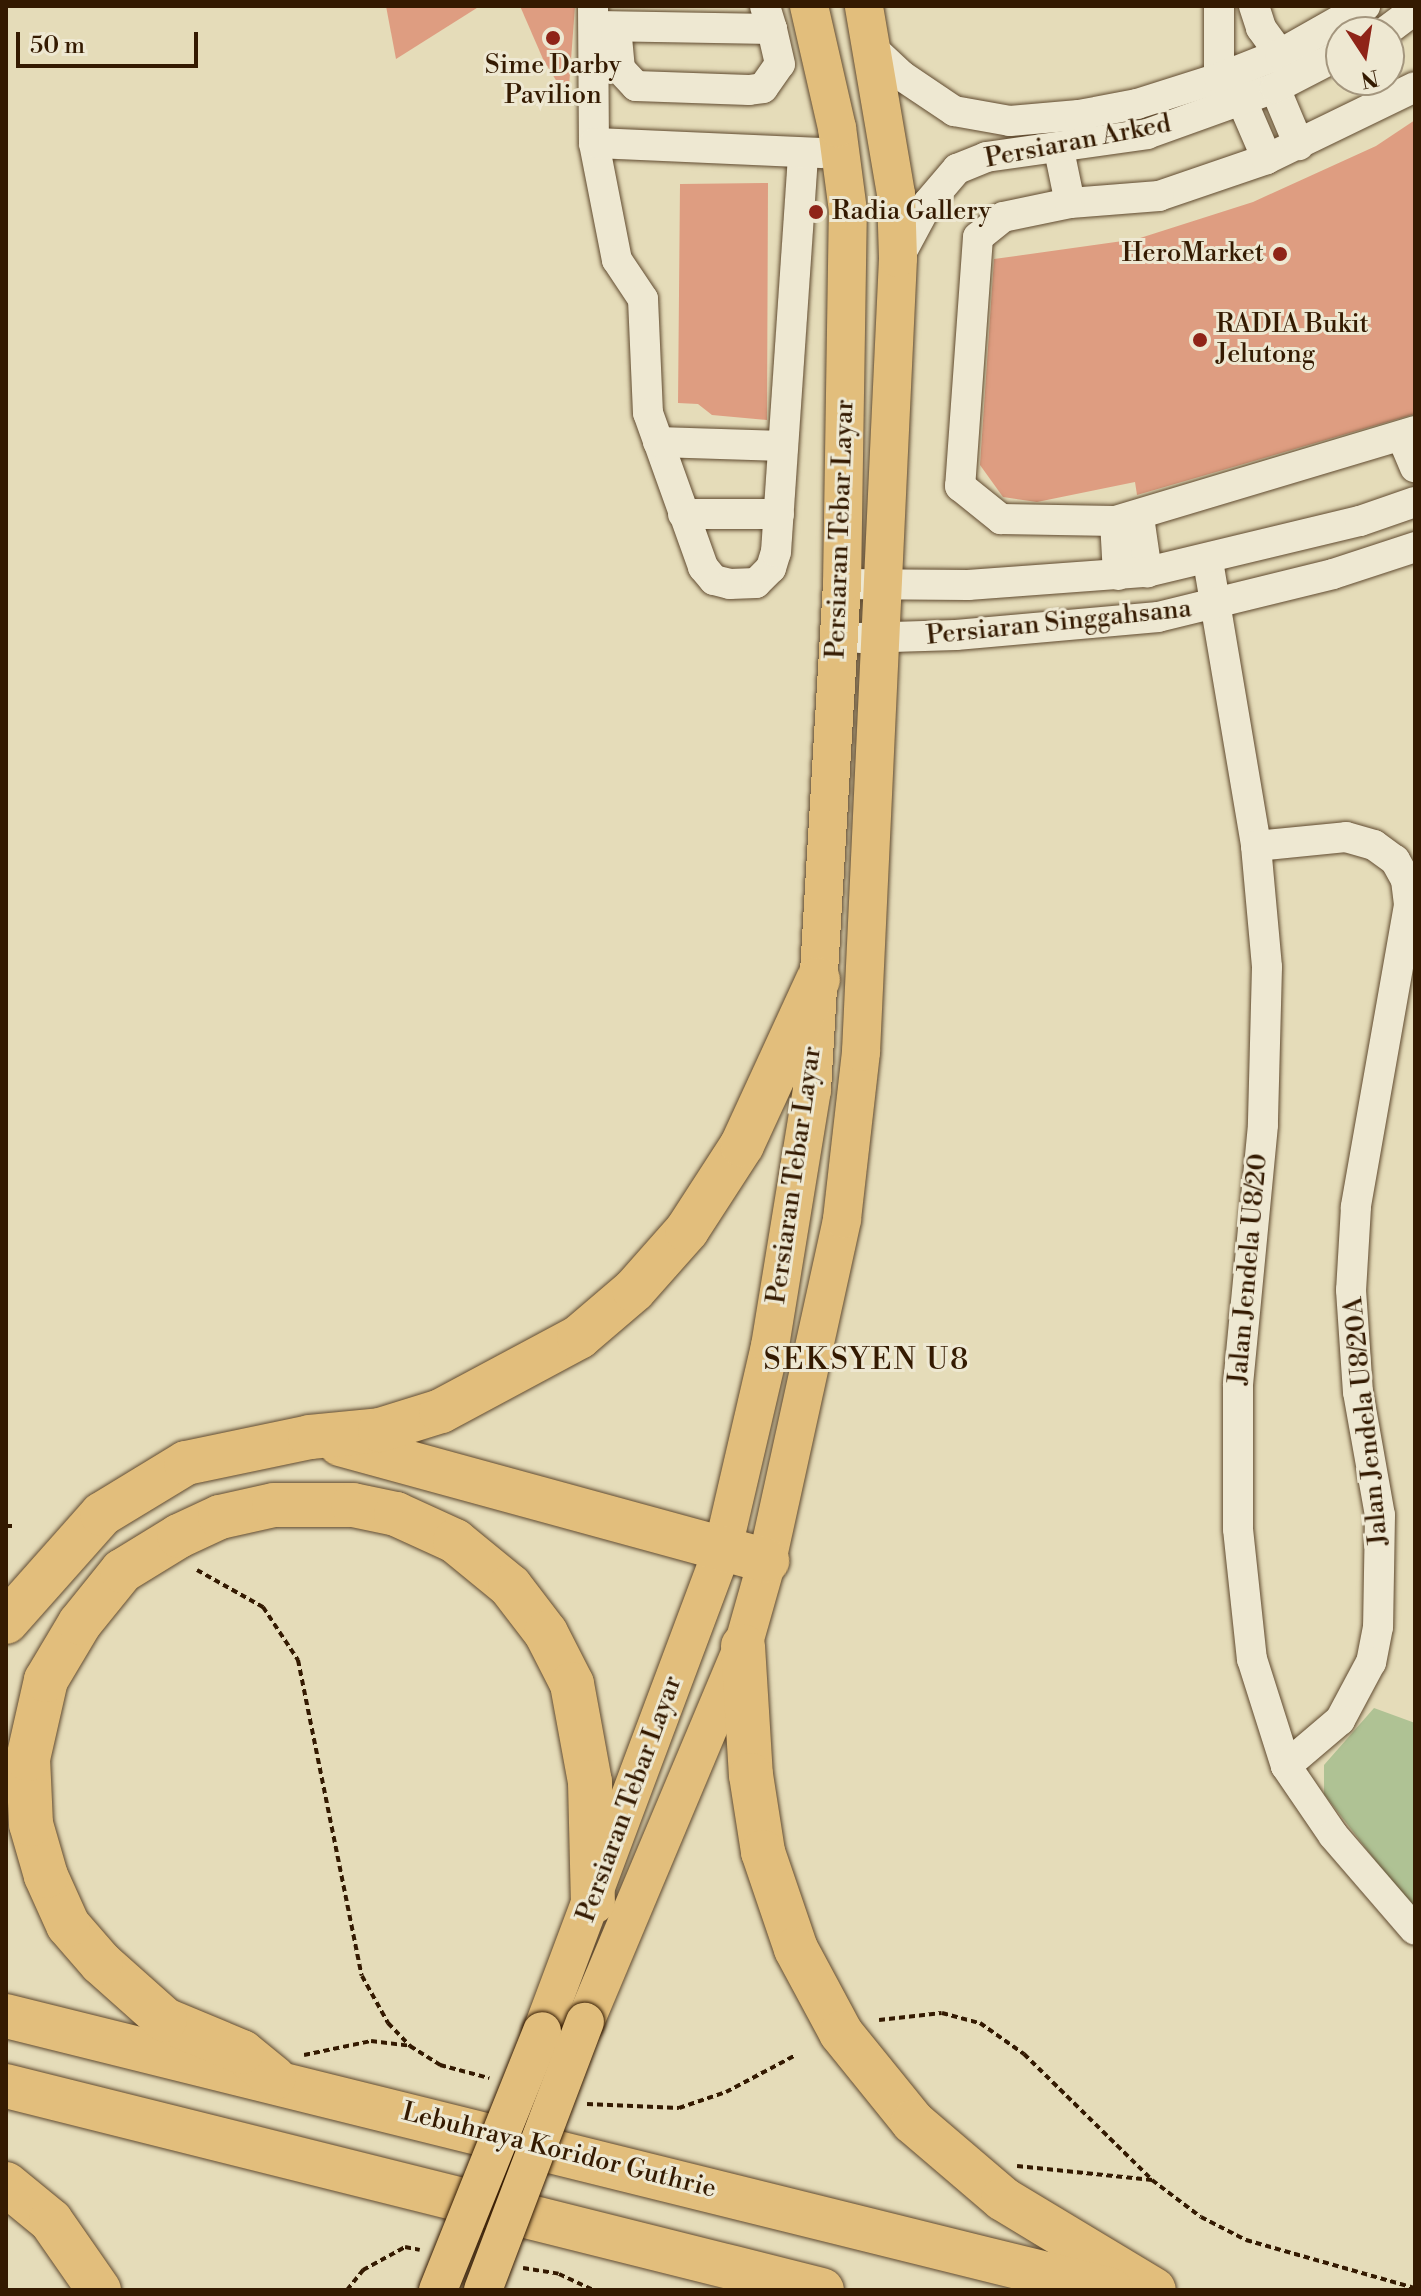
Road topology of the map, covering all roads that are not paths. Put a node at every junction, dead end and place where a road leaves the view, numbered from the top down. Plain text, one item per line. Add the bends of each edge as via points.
1 (809, 6) edge
2 (864, 6) edge
3 (1219, 6) edge
4 (1254, 6) edge
5 (1365, 6) edge
6 (768, 18) edge
7 (601, 20) edge
8 (873, 49) junction
9 (1280, 54) junction
10 (1325, 62) edge
11 (1219, 78) junction
12 (1415, 87) edge
13 (1275, 88) junction
14 (1242, 101) junction
15 (594, 143) junction
16 (1299, 145) junction
17 (1059, 150) junction
18 (803, 153) junction
19 (841, 154) junction
20 (1267, 159) junction
21 (1070, 203) junction
22 (898, 258) junction
23 (1408, 434) edge
24 (658, 442) junction
25 (783, 446) junction
26 (1415, 467) edge
27 (1415, 502) edge
28 (683, 514) junction
29 (779, 514) junction
30 (1127, 519) junction
31 (1415, 547) edge
32 (1208, 561) junction
33 (1133, 574) junction
34 (842, 584) junction
35 (881, 586) junction
36 (1215, 606) junction
37 (838, 637) junction
38 (879, 639) junction
39 (1256, 846) junction
40 (818, 980) junction
41 (310, 1437) junction
42 (723, 1548) junction
43 (767, 1561) junction
44 (6, 1622) edge
45 (743, 1646) junction
46 (1286, 1766) junction
47 (593, 1902) junction
48 (1415, 1930) edge
49 (6, 2016) edge
50 (274, 2078) junction
51 (6, 2086) edge
52 (6, 2184) edge
53 (635, 2246) junction
54 (99, 2290) edge
55 (438, 2290) edge
56 (483, 2290) edge
57 (728, 2290) edge
58 (822, 2290) edge
59 (1111, 2290) edge
60 (1154, 2290) edge

1 - 19 main road, Persiaran Tebar Layar
2 - 8 main road, Persiaran Tebar Layar
3 - 11 street
4 - 9 street via 1261,28
5 - 9 street, Persiaran Arked
6 - 7 street
6 - 7 street via 780,64 763,88 749,90 636,86 620,69
7 - 15 street
8 - 11 street, Persiaran Arked via 954,111 976,118 1079,115 1137,104
8 - 22 main road, Persiaran Tebar Layar via 896,194
9 - 11 street, Persiaran Arked
10 - 13 street, Persiaran Arked
12 - 16 street
13 - 14 street, Persiaran Arked
13 - 16 street
14 - 17 street, Persiaran Arked via 1147,134
14 - 20 street
15 - 18 street
15 - 24 street via 617,260 643,299 646,397
16 - 20 street
17 - 21 street
17 - 22 street, Persiaran Arked via 986,157 957,169 928,203
18 - 19 street
18 - 25 street
19 - 34 main road, Persiaran Tebar Layar via 848,211
20 - 21 street via 1159,196
21 - 30 street via 1003,217 978,237 960,486 1001,519
22 - 35 main road, Persiaran Tebar Layar
23 - 26 street
23 - 30 street
24 - 25 street
24 - 28 street
25 - 29 street
27 - 32 street, Persiaran Singgahsana
28 - 29 street
28 - 29 street via 703,567 714,580 730,584 756,583 765,577 776,552
30 - 33 street
31 - 36 street, Persiaran Singgahsana
32 - 33 street, Persiaran Singgahsana
32 - 36 street, Jalan Jendela U8/20
33 - 35 street, Persiaran Singgahsana
34 - 35 street, Persiaran Singgahsana
34 - 37 main road, Persiaran Tebar Layar
35 - 38 main road, Persiaran Tebar Layar
36 - 38 street, Persiaran Singgahsana via 1100,624
36 - 39 street, Jalan Jendela U8/20
37 - 38 street, Persiaran Singgahsana
37 - 40 main road, Persiaran Tebar Layar
38 - 43 main road, Persiaran Tebar Layar via 861,1052 842,1219
39 - 46 street, Jalan Jendela U8/20 via 1268,1039 1238,1386 1238,1529 1252,1659
39 - 46 street, Jalan Jendela U8/20A via 1346,837 1374,845 1395,860 1406,880 1409,905 1356,1207 1351,1290 1358,1392 1381,1526 1378,1627 1371,1662 1340,1720
40 - 41 highway via 742,1145 687,1230 634,1290 579,1337 441,1411 380,1430
40 - 42 main road, Persiaran Tebar Layar via 812,1090 773,1331
41 - 42 highway
41 - 44 highway via 186,1463 102,1514
42 - 43 highway
42 - 47 main road, Persiaran Tebar Layar
43 - 45 main road, Persiaran Tebar Layar
45 - 56 main road, Persiaran Tebar Layar, bridge via 585,2022
45 - 60 highway via 751,1775 763,1852 796,1949 841,2033 913,2122 1003,2199
46 - 48 street, Jalan Jendela U8/20 via 1333,1835
47 - 50 highway via 590,1782 572,1684 546,1633 510,1586 455,1541 396,1514 353,1505 274,1505 220,1517 179,1536 122,1571 80,1623 46,1680 28,1759 31,1824 68,1925 101,1963 165,2020 242,2052
47 - 55 main road, Persiaran Tebar Layar, bridge
49 - 50 highway, Lebuhraya Koridor Guthrie
50 - 59 highway, Lebuhraya Koridor Guthrie
51 - 53 highway
52 - 54 highway via 51,2221
53 - 57 highway
53 - 58 highway

